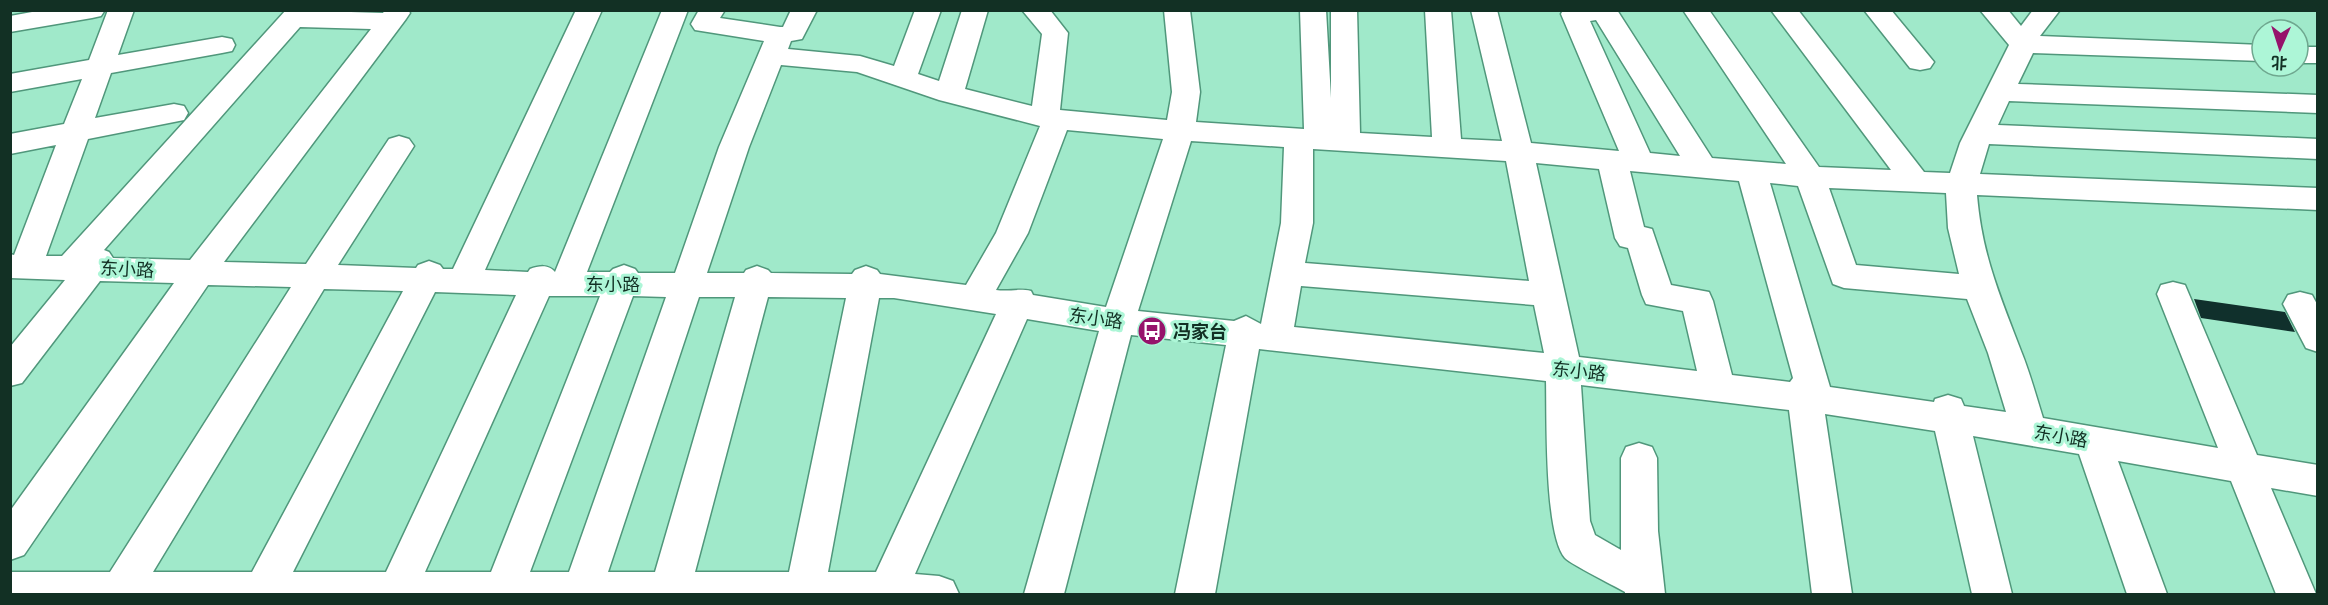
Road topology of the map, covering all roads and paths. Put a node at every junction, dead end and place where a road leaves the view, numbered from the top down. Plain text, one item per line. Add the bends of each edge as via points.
1 (92, 10) edge
2 (121, 10) edge
3 (589, 10) edge
4 (675, 10) edge
5 (804, 10) edge
6 (928, 10) edge
7 (975, 10) edge
8 (1016, 10) edge
9 (1045, 10) edge
10 (1177, 10) edge
11 (1313, 10) edge
12 (1344, 10) edge
13 (1438, 10) edge
14 (1484, 10) edge
15 (1696, 10) edge
16 (1784, 10) edge
17 (1877, 10) edge
18 (1993, 10) edge
19 (2047, 10) edge
20 (704, 11) edge
21 (1035, 11) edge
22 (1604, 11) edge
23 (298, 15) edge
24 (24, 19) edge
25 (2023, 44) junction
26 (776, 45) junction
27 (2250, 53) edge
28 (1920, 62) dead end
29 (101, 67) junction
30 (241, 78) junction
31 (903, 78) junction
32 (10, 83) edge
33 (2000, 92) junction
34 (949, 94) junction
35 (2318, 104) edge
36 (174, 113) dead end
37 (1051, 118) junction
38 (1180, 131) junction
39 (77, 132) junction
40 (1980, 134) junction
41 (1321, 140) junction
42 (10, 144) edge
43 (399, 146) dead end
44 (1447, 147) junction
45 (2318, 148) edge
46 (1519, 152) junction
47 (1625, 161) junction
48 (1703, 168) junction
49 (1752, 172) junction
50 (1810, 177) junction
51 (1916, 183) junction
52 (1960, 185) junction
53 (2318, 199) edge
54 (19, 263) edge
55 (85, 263) junction
56 (202, 269) junction
57 (317, 273) junction
58 (1287, 273) junction
59 (427, 277) junction
60 (466, 278) junction
61 (554, 280) junction
62 (623, 281) junction
63 (687, 281) junction
64 (756, 281) junction
65 (866, 281) junction
66 (1979, 288) junction
67 (1549, 294) junction
68 (2173, 294) dead end
69 (976, 296) junction
70 (1018, 303) junction
71 (2300, 304) dead end
72 (1119, 318) junction
73 (1261, 334) junction
74 (2318, 339) edge
75 (1563, 364) junction
76 (10, 373) edge
77 (1717, 382) junction
78 (1809, 393) junction
79 (1950, 414) junction
80 (2027, 425) junction
81 (2092, 441) junction
82 (1639, 458) dead end
83 (2240, 461) junction
84 (2318, 470) edge
85 (2318, 481) edge
86 (10, 543) edge
87 (1645, 589) edge
88 (10, 590) edge
89 (504, 590) junction
90 (670, 590) junction
91 (805, 590) junction
92 (408, 591) edge
93 (120, 592) edge
94 (262, 592) edge
95 (582, 592) edge
96 (726, 592) edge
97 (880, 592) edge
98 (939, 594) edge
99 (1044, 594) edge
100 (1195, 594) edge
101 (1832, 594) edge
102 (1992, 594) edge
103 (2147, 594) edge
104 (2296, 594) edge

1 - 24 street
2 - 29 street
3 - 60 street
4 - 61 street
5 - 26 street via 793,33
6 - 31 street
7 - 34 street
8 - 21 street
9 - 21 street
10 - 38 street via 1186,92
11 - 41 street
12 - 41 street
13 - 44 street
14 - 46 street
15 - 50 street
16 - 51 street
17 - 28 street
18 - 25 street
19 - 25 street
20 - 26 street via 704,24
21 - 37 street via 1055,33
22 - 47 street via 1574,14
22 - 48 street
23 - 30 street
23 - 56 street via 394,17
25 - 27 street
25 - 33 street
26 - 31 street
26 - 63 street via 734,147
29 - 30 street via 222,45 213,67
29 - 32 street
29 - 39 street
30 - 55 street
31 - 34 street
33 - 35 street
33 - 40 street
34 - 37 street
36 - 39 street
37 - 38 street
37 - 69 street via 1011,233
38 - 41 street
38 - 72 street
39 - 42 street
39 - 54 street
40 - 45 street
40 - 52 street
41 - 44 street
41 - 58 street
43 - 57 street
44 - 46 street
46 - 47 street
46 - 67 street
47 - 48 street
47 - 77 street via 1631,238 1641,237 1658,295 1697,301
48 - 49 street
49 - 50 street
49 - 78 street
50 - 51 street
50 - 66 street via 1844,276
51 - 52 street
52 - 53 street
52 - 66 street via 1964,228
54 - 55 street, 东小路
55 - 56 street, 东小路
55 - 76 street
56 - 57 street, 东小路
56 - 86 street
57 - 59 street, 东小路
57 - 93 street
58 - 67 street
58 - 73 street
59 - 60 street, 东小路
59 - 94 street
60 - 61 street, 东小路
61 - 62 street, 东小路
61 - 92 street
62 - 63 street, 东小路
62 - 89 street
63 - 64 street, 东小路
63 - 95 street
64 - 65 street, 东小路
64 - 90 street
65 - 69 street, 东小路
65 - 91 street
66 - 80 street via 2005,353
67 - 75 street
68 - 83 street
69 - 70 street, 东小路
70 - 72 street, 东小路
70 - 97 street
71 - 74 street
72 - 73 street, 东小路
72 - 99 street
73 - 75 street, 东小路
73 - 100 street
75 - 77 street, 东小路
75 - 87 street via 1571,521 1579,546
77 - 78 street, 东小路
78 - 79 street, 东小路
78 - 101 street
79 - 80 street, 东小路
79 - 102 street
80 - 81 street, 东小路
80 - 83 street, 东小路
81 - 83 street, 东小路
81 - 103 street
82 - 87 street via 1639,531
83 - 84 street, 东小路
83 - 85 street, 东小路
83 - 104 street
88 - 93 street
89 - 92 street
89 - 95 street
90 - 95 street
90 - 96 street
91 - 96 street
91 - 97 street
92 - 94 street
93 - 94 street
97 - 98 street

